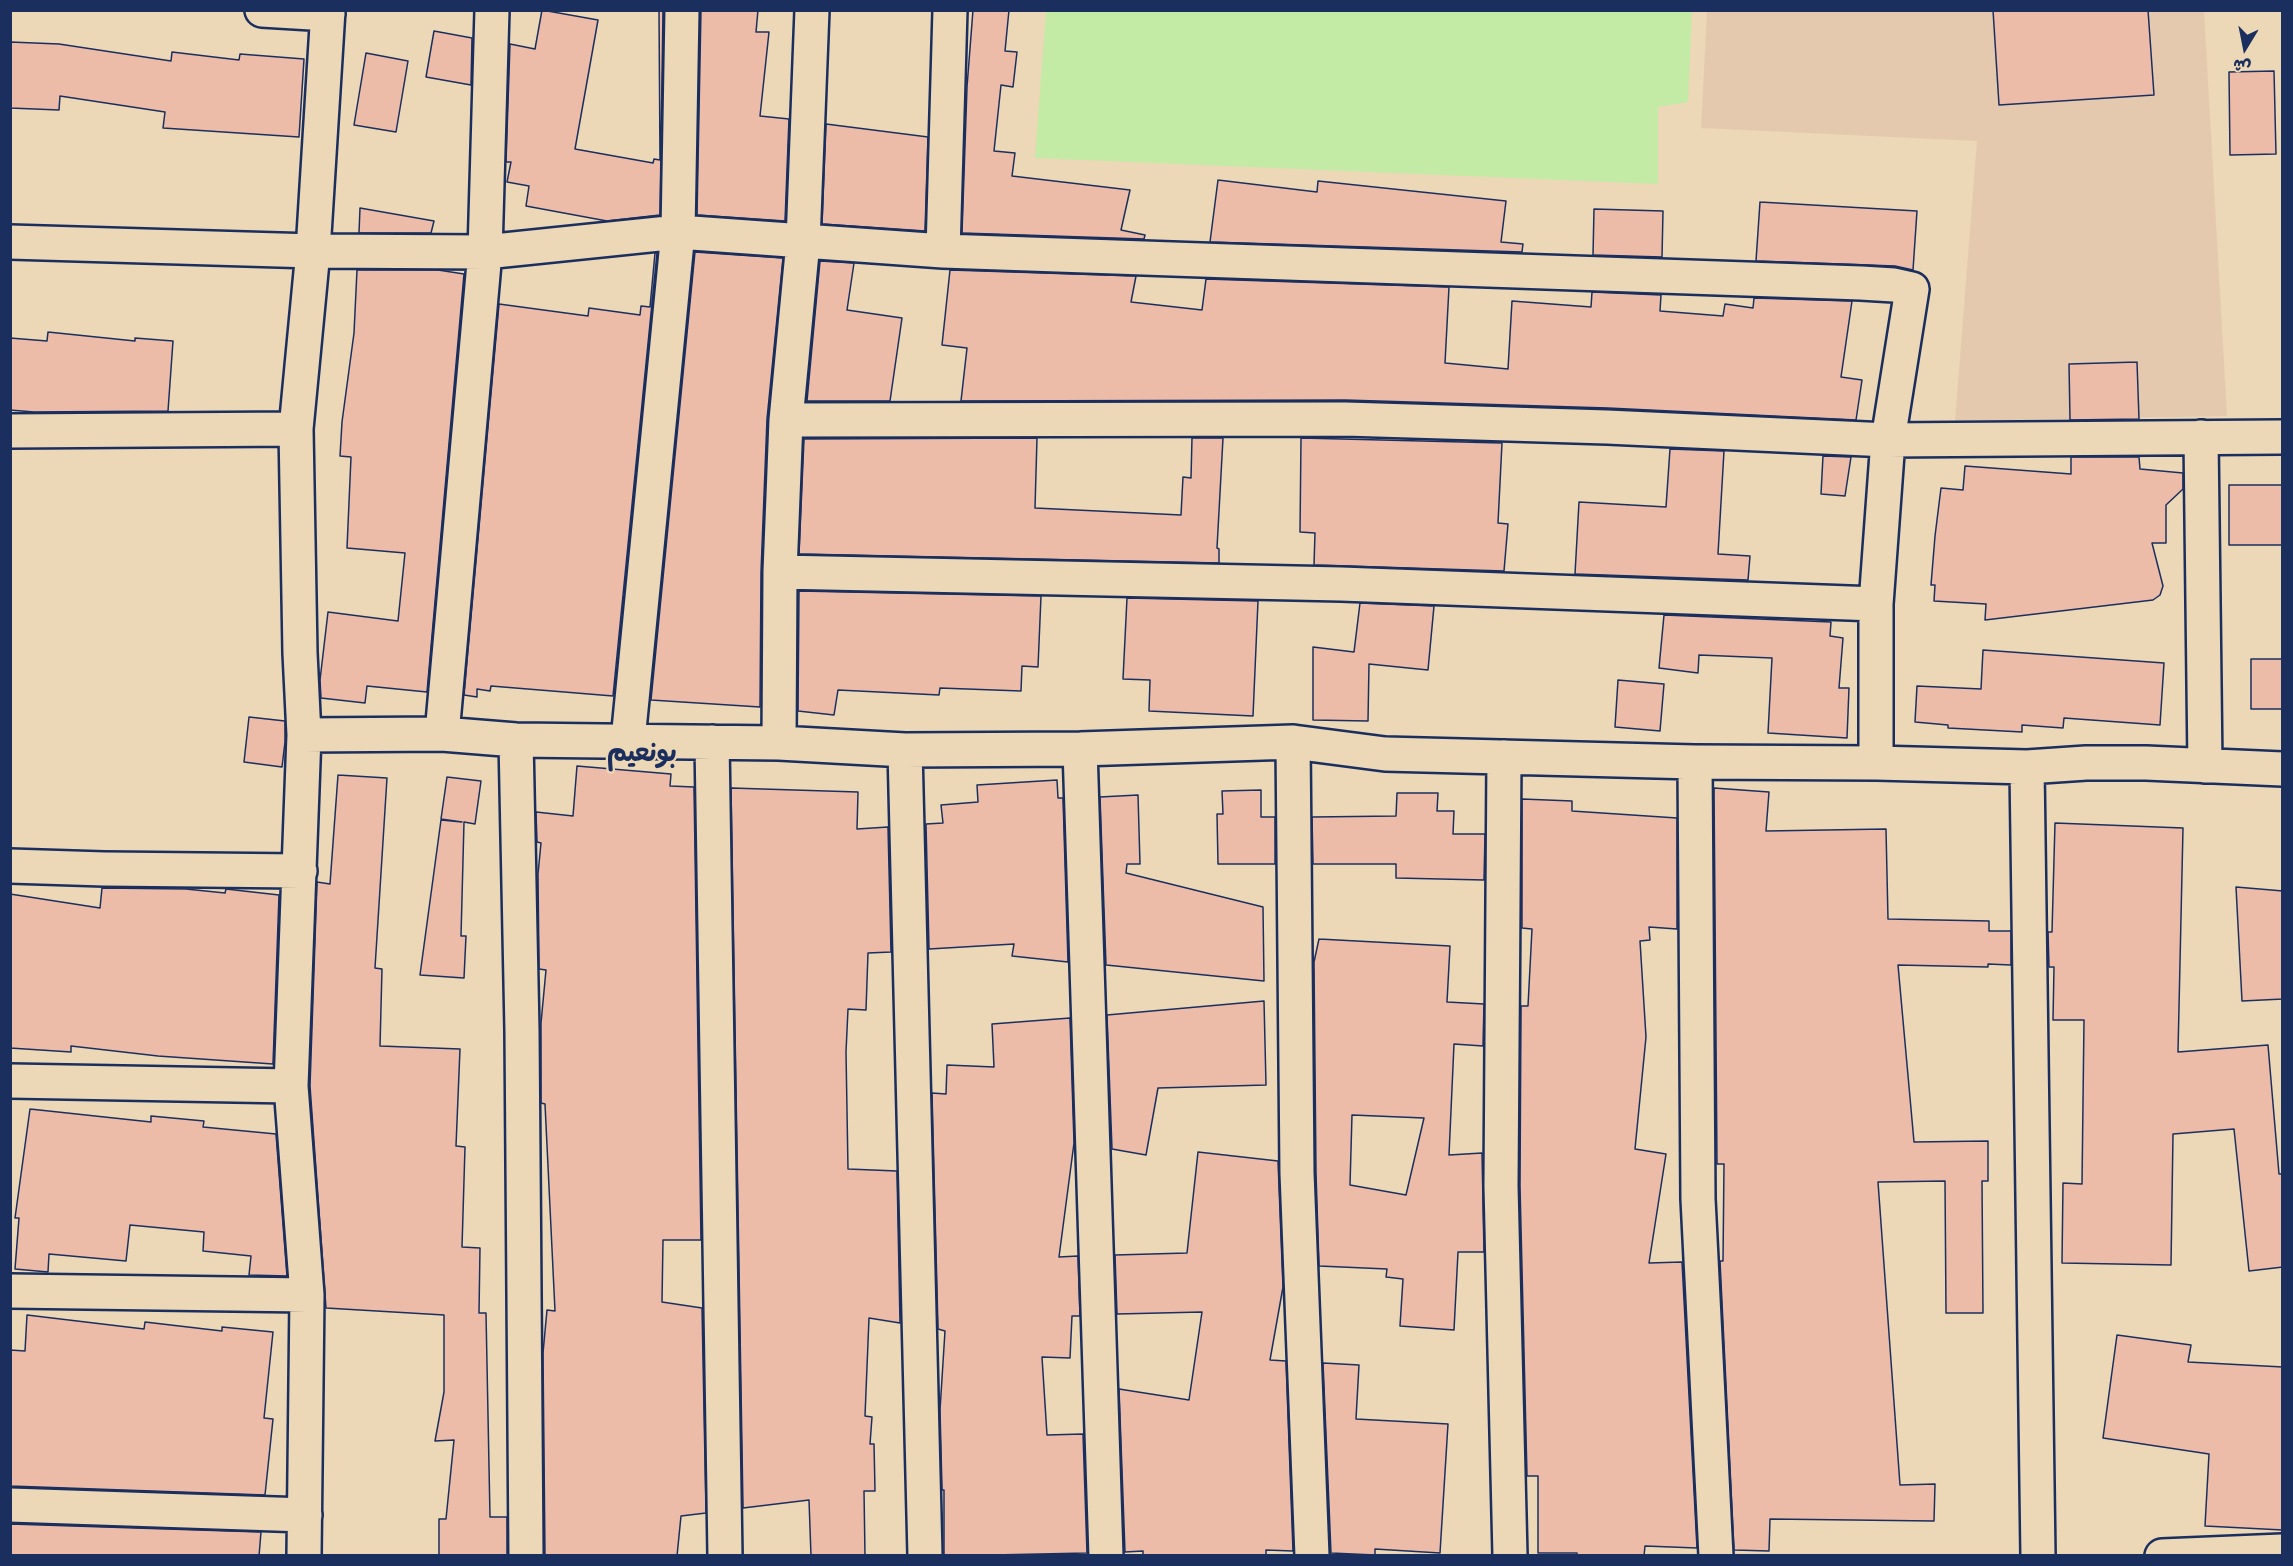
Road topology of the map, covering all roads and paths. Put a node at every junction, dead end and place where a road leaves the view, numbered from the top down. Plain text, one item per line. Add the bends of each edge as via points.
1 (262, 10) edge
2 (492, 10) edge
3 (682, 10) edge
4 (812, 10) edge
5 (950, 10) edge
6 (328, 12) edge
7 (678, 232) junction
8 (10, 242) edge
9 (803, 242) junction
10 (313, 250) junction
11 (943, 251) junction
12 (485, 252) junction
13 (786, 420) junction
14 (296, 429) junction
15 (11, 432) edge
16 (2201, 437) junction
17 (2283, 437) edge
18 (1888, 440) junction
19 (780, 572) junction
20 (1876, 604) junction
21 (442, 734) junction
22 (304, 735) junction
23 (516, 740) junction
24 (628, 740) junction
25 (712, 742) junction
26 (1293, 742) junction
27 (779, 743) junction
28 (1080, 749) junction
29 (905, 750) junction
30 (1504, 758) junction
31 (1695, 762) junction
32 (1876, 763) junction
33 (2205, 765) junction
34 (2027, 767) junction
35 (2283, 769) edge
36 (10, 866) edge
37 (300, 871) junction
38 (10, 1081) edge
39 (291, 1086) junction
40 (10, 1291) edge
41 (307, 1295) junction
42 (10, 1505) edge
43 (305, 1515) junction
44 (2283, 1551) edge
45 (304, 1556) edge
46 (525, 1556) edge
47 (725, 1556) edge
48 (925, 1556) edge
49 (1106, 1556) edge
50 (1312, 1556) edge
51 (1510, 1556) edge
52 (1716, 1556) edge
53 (2038, 1556) edge
54 (2162, 1556) edge

1 - 6 street
2 - 12 street
3 - 7 street
4 - 9 street
5 - 11 street
6 - 10 street
7 - 9 street
7 - 12 street
7 - 24 street
8 - 10 street
9 - 11 street
9 - 13 street
10 - 12 street
10 - 14 street
11 - 18 street via 1894,285 1912,290
12 - 21 street
13 - 18 street via 1345,419
13 - 19 street
14 - 15 street
14 - 22 street
16 - 17 street
16 - 18 street
16 - 33 street
18 - 20 street
19 - 20 street via 1341,584
19 - 27 street
20 - 32 street
21 - 22 street
21 - 23 street
22 - 37 street
23 - 24 street
23 - 46 street
24 - 25 street
25 - 27 street
25 - 47 street
26 - 28 street
26 - 30 street via 1385,754
26 - 50 street via 1297,1173
27 - 29 street
28 - 29 street
28 - 49 street
29 - 48 street
30 - 31 street
30 - 51 street via 1502,1186
31 - 32 street
31 - 52 street via 1698,1199
32 - 34 street
33 - 34 street via 2086,763
33 - 35 street
34 - 53 street
36 - 37 street
37 - 39 street
38 - 39 street
39 - 41 street
40 - 41 street
41 - 43 street
42 - 43 street
43 - 45 street
44 - 54 street

